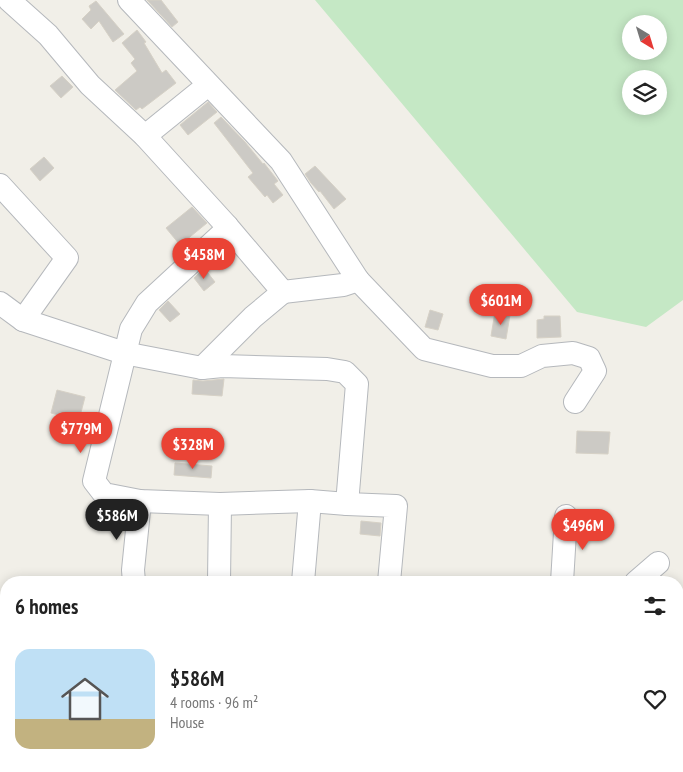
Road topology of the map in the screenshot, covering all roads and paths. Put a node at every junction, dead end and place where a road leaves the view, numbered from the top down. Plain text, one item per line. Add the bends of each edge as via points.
1 (9, 0) edge
2 (128, 0) edge
3 (208, 85) junction
4 (146, 136) junction
5 (0, 185) edge
6 (227, 226) junction
7 (358, 280) junction
8 (282, 292) junction
9 (0, 303) edge
10 (23, 320) junction
11 (124, 353) junction
12 (202, 368) junction
13 (575, 402) dead end
14 (140, 501) junction
15 (310, 501) junction
16 (220, 504) junction
17 (347, 504) junction
18 (566, 516) dead end
19 (658, 563) dead end
20 (134, 576) edge
21 (218, 576) edge
22 (304, 576) edge
23 (390, 576) edge
24 (562, 576) edge
25 (643, 576) edge

1 - 4 street via 48,35 90,85
2 - 3 street
3 - 4 street
3 - 7 street via 281,161
4 - 6 street
5 - 10 street via 67,258
6 - 8 street
6 - 11 street via 147,303 131,330
7 - 8 street via 343,285
7 - 13 street via 424,349 492,366 521,366 542,356 573,354 590,358 595,371
8 - 12 street
9 - 10 street
10 - 11 street
11 - 12 street
11 - 14 street via 94,481 104,494
12 - 17 street via 222,366 345,372 357,384
14 - 16 street
14 - 20 street
15 - 16 street
15 - 17 street
15 - 22 street
16 - 21 street
17 - 23 street via 396,506
18 - 24 street
19 - 25 street

